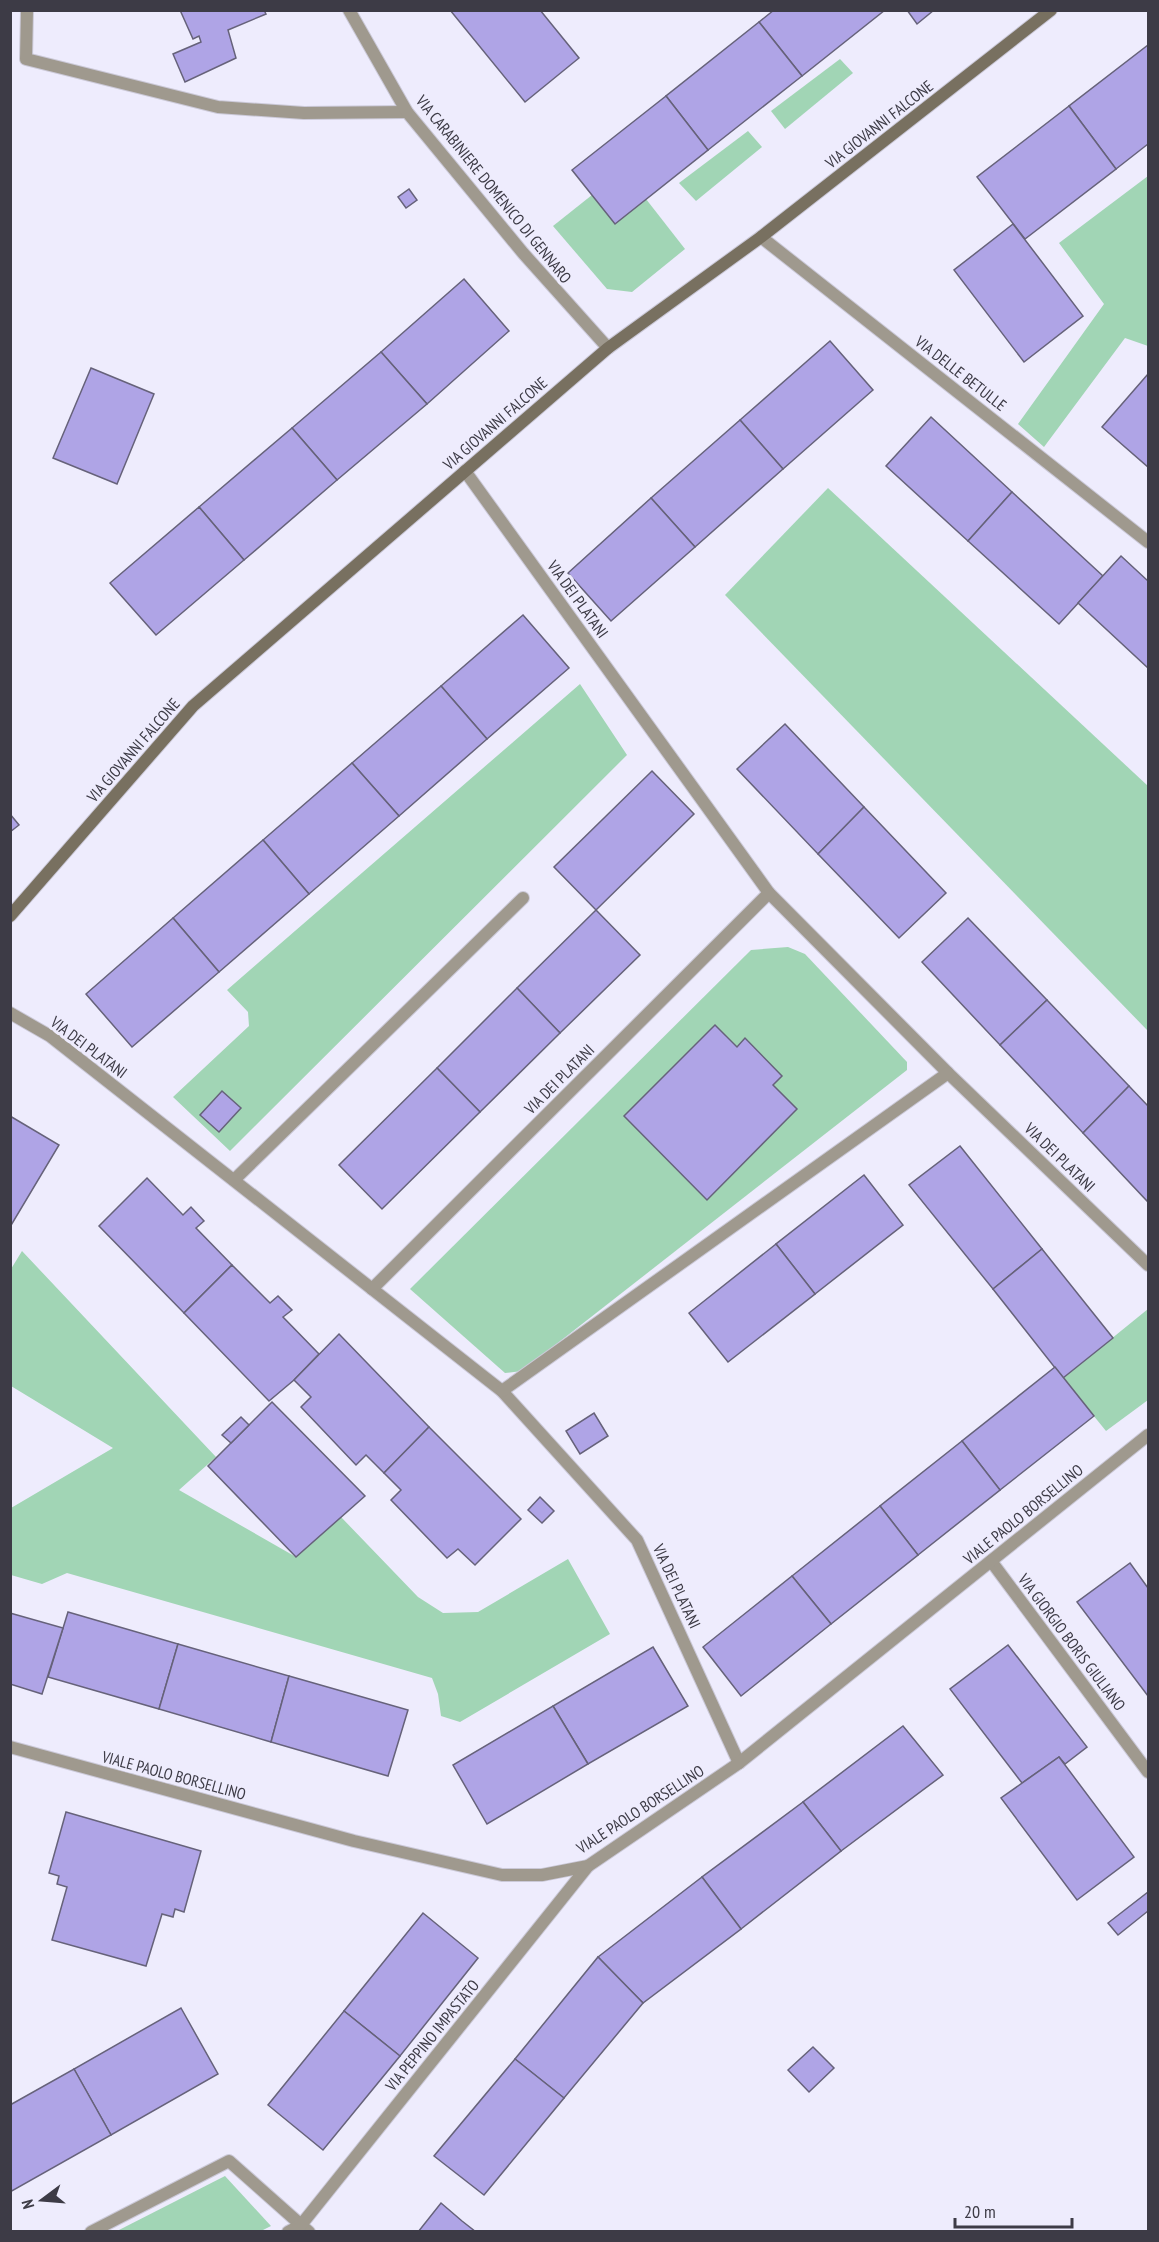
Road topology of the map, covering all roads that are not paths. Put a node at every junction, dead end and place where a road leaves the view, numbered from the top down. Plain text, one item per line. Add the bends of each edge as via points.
1 (27, 10) edge
2 (349, 10) edge
3 (1051, 10) edge
4 (407, 112) junction
5 (761, 237) junction
6 (608, 348) junction
7 (465, 471) junction
8 (1146, 534) edge
9 (769, 893) junction
10 (523, 898) dead end
11 (10, 916) edge
12 (10, 1013) edge
13 (948, 1073) junction
14 (234, 1180) junction
15 (1149, 1265) edge
16 (372, 1289) junction
17 (502, 1390) junction
18 (1149, 1435) edge
19 (992, 1561) junction
20 (10, 1747) edge
21 (739, 1763) junction
22 (1149, 1772) edge
23 (588, 1866) junction
24 (305, 2228) edge
25 (91, 2232) edge
26 (288, 2232) edge

1 - 4 street via 26,59 218,107 304,113
2 - 4 street, VIA CARABINIERE DOMENICO DI GENNARO
3 - 5 street, VIA GIOVANNI FALCONE
4 - 6 street, VIA CARABINIERE DOMENICO DI GENNARO via 523,253
5 - 6 street, VIA GIOVANNI FALCONE
5 - 8 street, VIA DELLE BETULLE
6 - 7 street, VIA GIOVANNI FALCONE
7 - 9 street, VIA DEI PLATANI
7 - 11 street, VIA GIOVANNI FALCONE via 193,706
9 - 13 street, VIA DEI PLATANI
9 - 16 street, VIA DEI PLATANI
10 - 14 street
12 - 14 street, VIA DEI PLATANI via 50,1036
13 - 15 street, VIA DEI PLATANI
13 - 17 street
14 - 16 street, VIA DEI PLATANI
16 - 17 street, VIA DEI PLATANI
17 - 21 street, VIA DEI PLATANI via 638,1540
18 - 19 street, VIALE PAOLO BORSELLINO
19 - 21 street, VIALE PAOLO BORSELLINO
19 - 22 street, VIA GIORGIO BORIS GIULIANO
20 - 23 street, VIALE PAOLO BORSELLINO via 354,1841 502,1875 542,1875
21 - 23 street, VIALE PAOLO BORSELLINO
23 - 24 street, VIA PEPPINO IMPASTATO
24 - 25 street via 229,2161
24 - 26 street, VIA PEPPINO IMPASTATO

